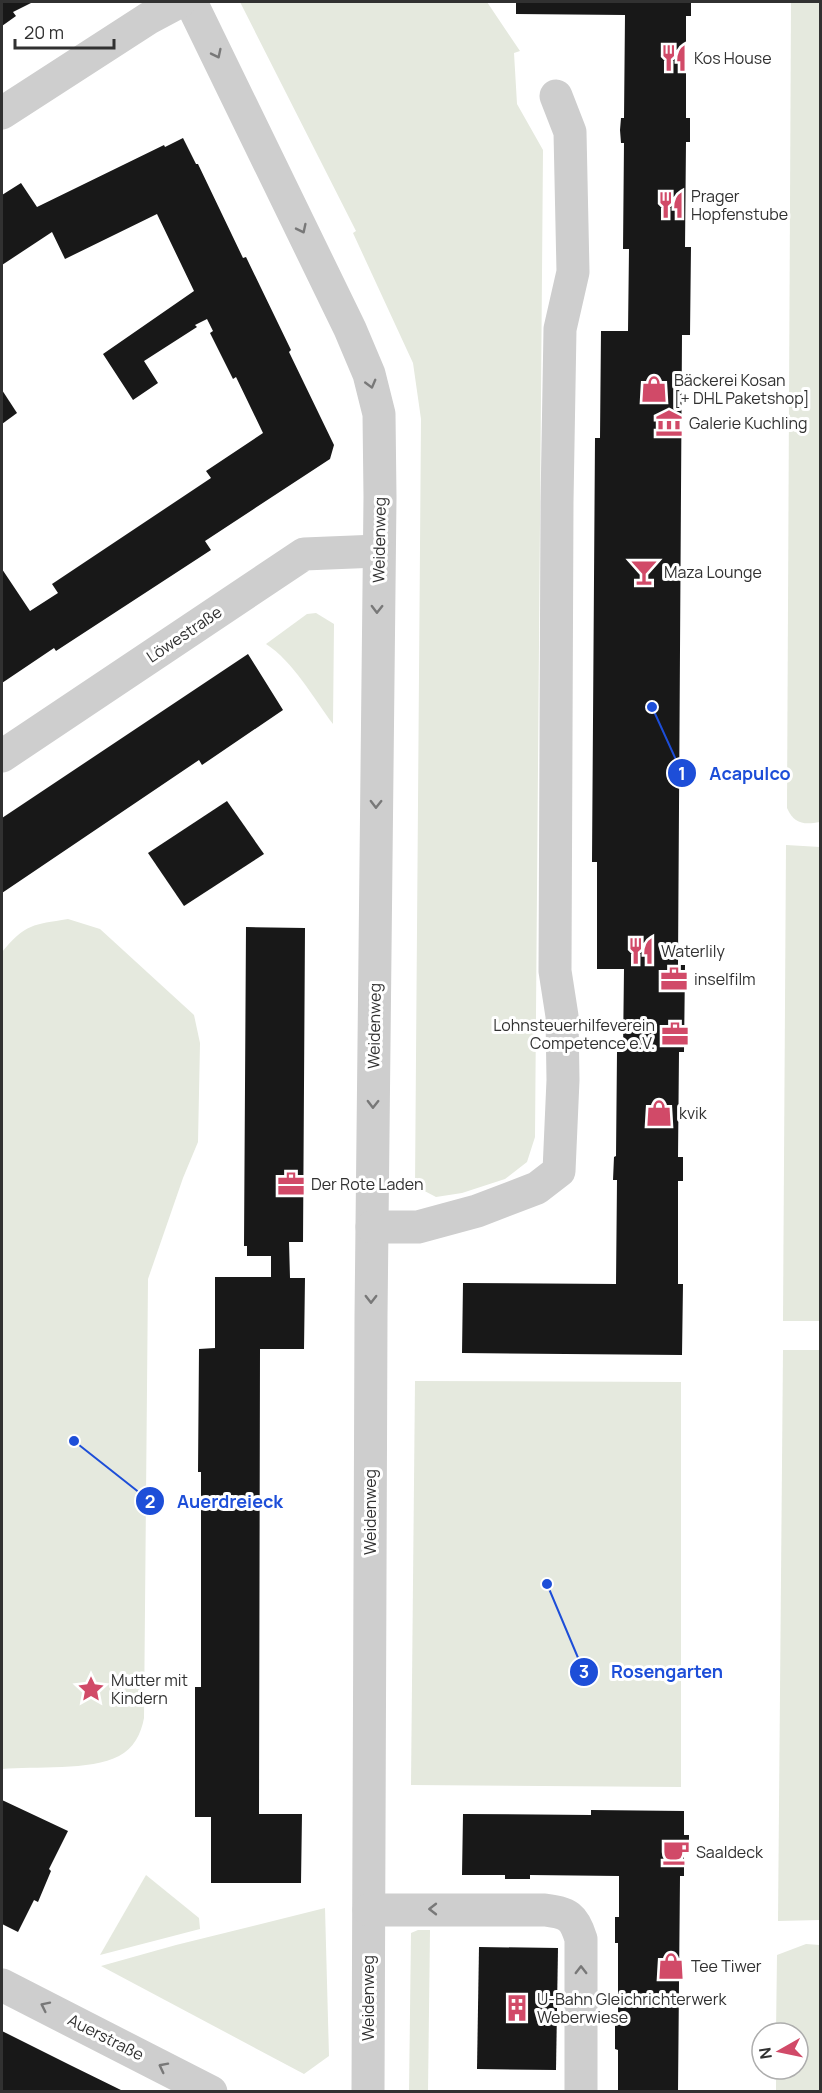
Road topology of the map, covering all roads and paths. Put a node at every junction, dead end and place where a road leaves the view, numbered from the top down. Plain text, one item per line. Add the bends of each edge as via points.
1 (179, 2) edge
2 (191, 2) edge
3 (556, 96) dead end
4 (2, 113) edge
5 (378, 551) junction
6 (2, 756) edge
7 (372, 1227) junction
8 (369, 1910) junction
9 (2, 1985) edge
10 (211, 2091) edge
11 (368, 2091) edge
12 (581, 2091) edge

1 - 4 street
2 -> 5 street, Weidenweg via 369,374 379,414
3 - 7 street via 570,132 573,272 560,329 555,971 562,1016 559,1171 537,1188 477,1211 418,1227
5 - 6 street, Löwestraße via 304,554
5 -> 7 street, Weidenweg
7 -> 8 street, Weidenweg
8 - 11 street, Weidenweg
12 -> 8 street via 581,1939 576,1923 564,1913 545,1910
10 -> 9 street, Auerstraße

